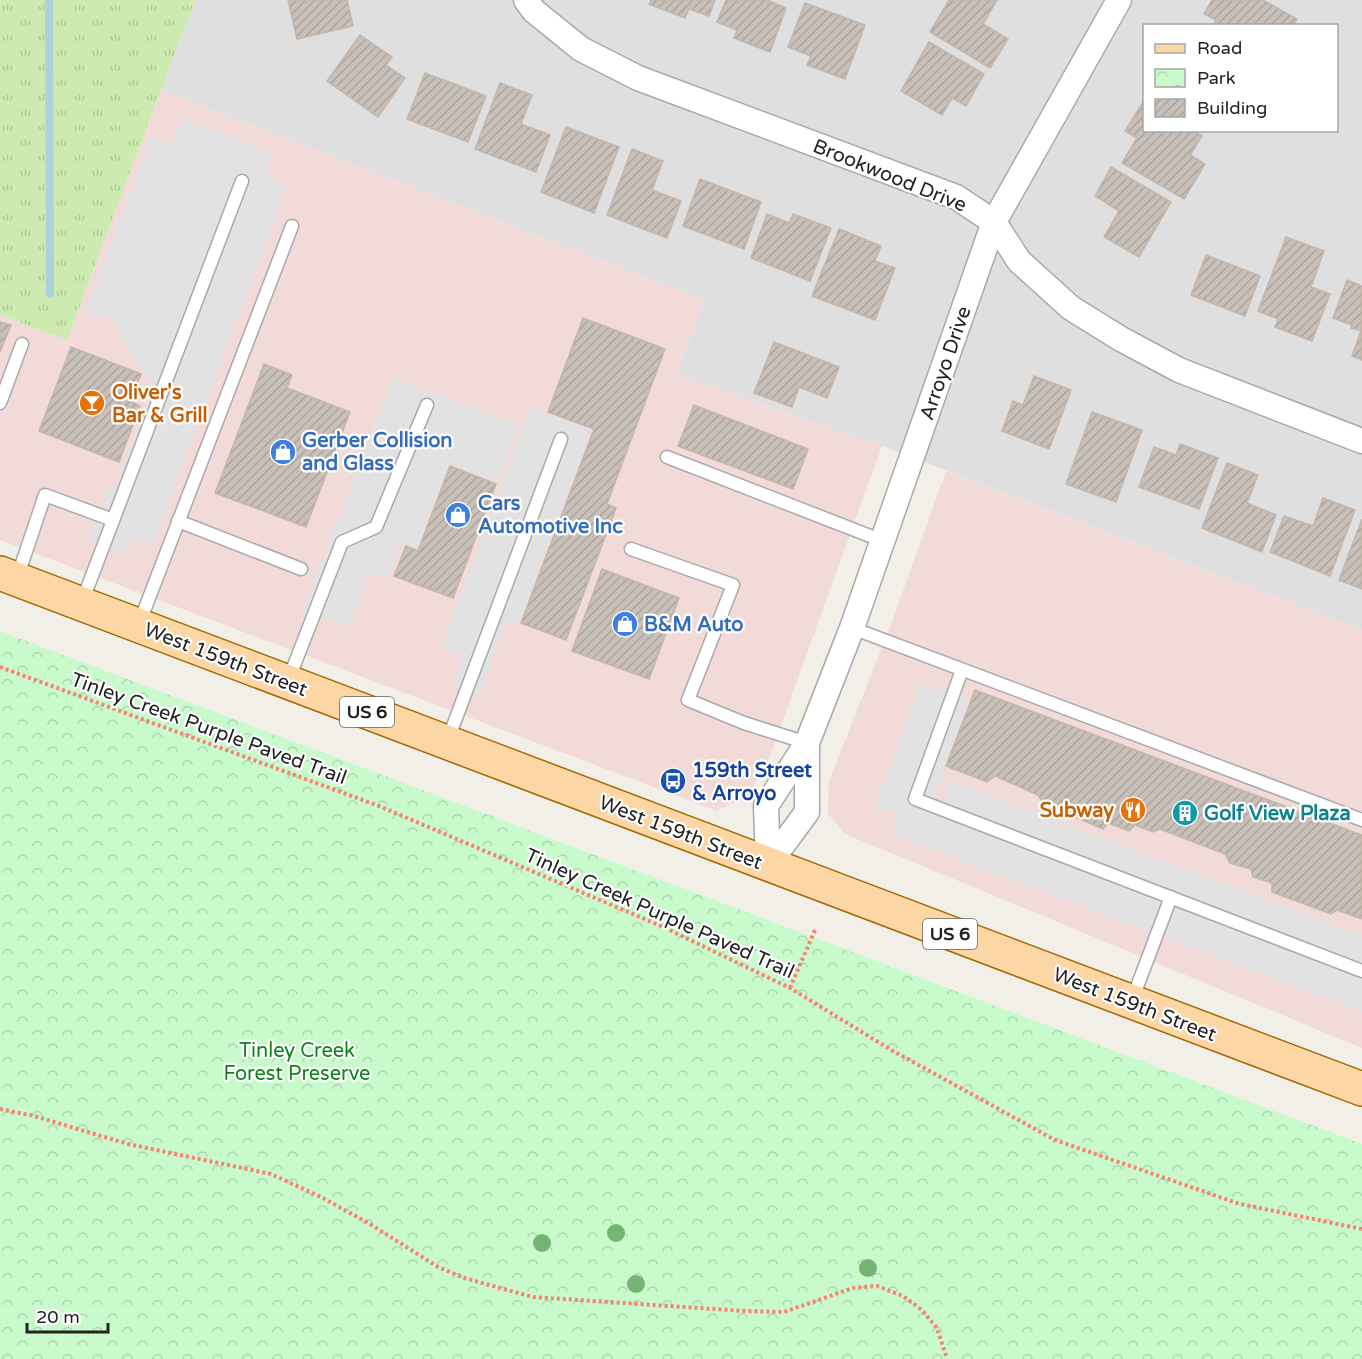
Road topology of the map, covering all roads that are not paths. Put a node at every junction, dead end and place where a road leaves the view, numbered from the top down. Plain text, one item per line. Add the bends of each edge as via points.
1 (526, 0) edge
2 (1119, 0) edge
3 (242, 181) dead end
4 (994, 222) junction
5 (292, 226) dead end
6 (22, 344) dead end
7 (0, 403) edge
8 (427, 405) dead end
9 (561, 439) dead end
10 (1362, 441) edge
11 (667, 458) dead end
12 (112, 520) junction
13 (178, 521) junction
14 (883, 541) junction
15 (631, 549) dead end
16 (301, 569) dead end
17 (8, 576) edge
18 (81, 603) junction
19 (138, 626) junction
20 (852, 628) junction
21 (963, 670) junction
22 (288, 682) junction
23 (446, 743) junction
24 (807, 743) junction
25 (1362, 820) edge
26 (768, 865) junction
27 (1171, 897) junction
28 (1362, 971) edge
29 (1132, 1002) junction
30 (1362, 1089) edge

1 - 4 street, Brookwood Drive via 581,49 638,78 956,197
2 - 4 street, Arroyo Drive
3 - 12 lane
4 - 10 street, Brookwood Drive via 1019,261 1032,273 1071,308 1121,339 1179,370
4 - 14 street, Arroyo Drive
5 - 13 lane
6 - 7 lane
8 - 22 lane via 376,527 342,542
9 - 23 lane
11 - 14 lane
12 - 17 lane via 45,495
12 - 18 lane
13 - 16 lane
13 - 19 lane
14 - 20 street, Arroyo Drive
15 - 24 lane via 733,585 688,700
17 - 18 main road, West 159th Street / US 6
18 - 19 main road, West 159th Street / US 6
19 - 22 main road, West 159th Street / US 6
20 - 21 lane
20 - 24 street, Arroyo Drive
21 - 25 lane
21 - 27 lane via 915,799
22 - 23 main road, West 159th Street / US 6
23 - 26 main road, West 159th Street / US 6
24 - 26 street, Arroyo Drive via 766,806
24 - 26 street, Arroyo Drive via 807,812
26 - 29 main road, West 159th Street / US 6
27 - 28 lane
27 - 29 lane
29 - 30 main road, West 159th Street / US 6

